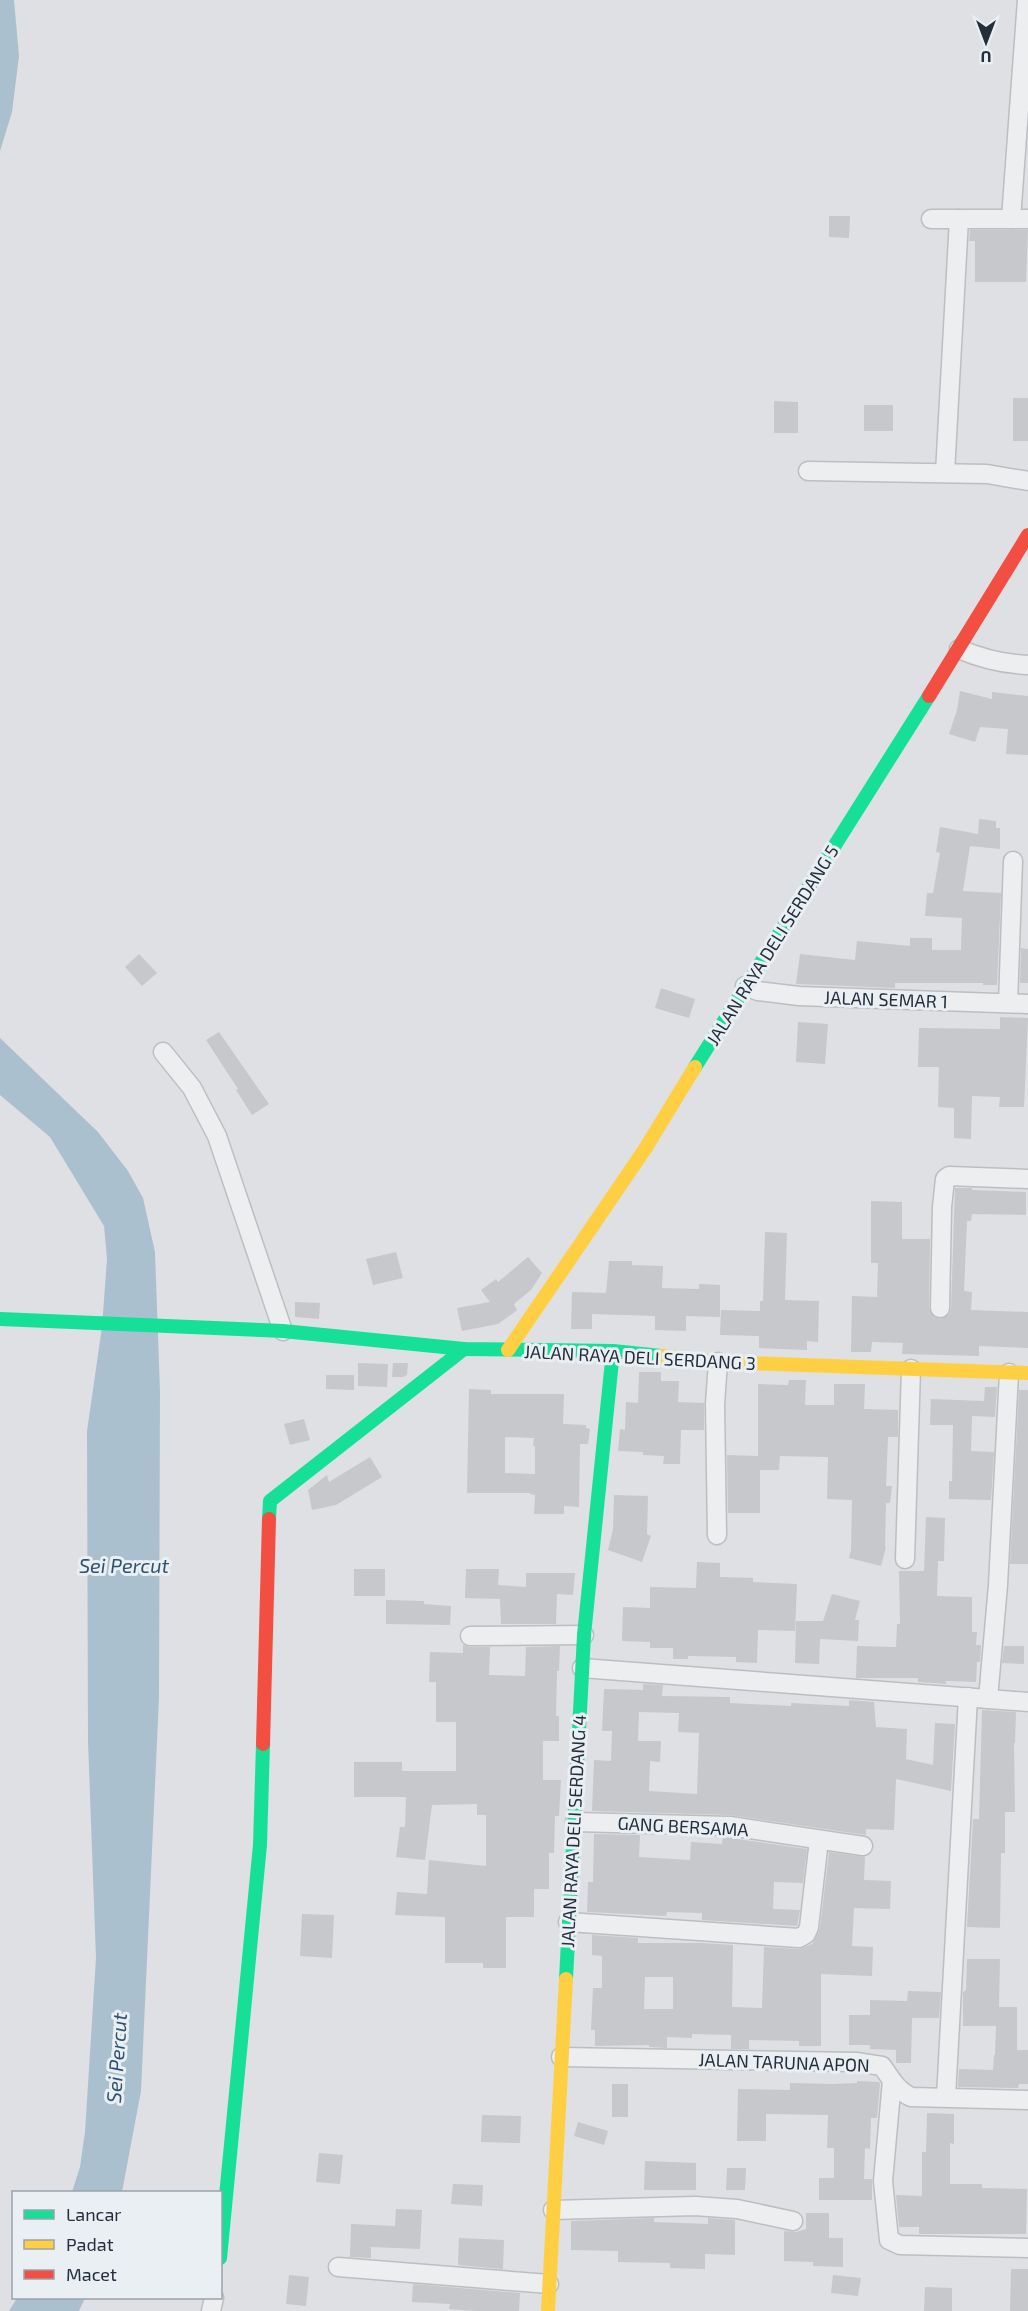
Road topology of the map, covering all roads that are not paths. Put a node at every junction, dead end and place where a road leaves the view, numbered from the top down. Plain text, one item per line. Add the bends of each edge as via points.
1 (1027, 0) edge
2 (931, 219) dead end
3 (958, 219) junction
4 (1019, 219) edge
5 (808, 471) dead end
6 (945, 473) junction
7 (1028, 481) edge
8 (1028, 535) edge
9 (962, 650) junction
10 (1028, 664) edge
11 (1013, 861) dead end
12 (752, 988) junction
13 (1008, 1003) junction
14 (1028, 1005) edge
15 (163, 1052) dead end
16 (1028, 1179) edge
17 (940, 1308) dead end
18 (0, 1319) edge
19 (283, 1331) junction
20 (464, 1349) junction
21 (508, 1350) junction
22 (613, 1351) junction
23 (718, 1362) junction
24 (911, 1369) junction
25 (1009, 1372) junction
26 (1028, 1373) edge
27 (717, 1535) dead end
28 (904, 1559) dead end
29 (470, 1635) dead end
30 (584, 1635) junction
31 (582, 1668) junction
32 (968, 1697) junction
33 (988, 1699) junction
34 (1028, 1702) edge
35 (575, 1822) junction
36 (819, 1840) junction
37 (863, 1846) dead end
38 (568, 1922) junction
39 (561, 2057) junction
40 (892, 2081) junction
41 (946, 2097) junction
42 (1028, 2100) edge
43 (553, 2210) junction
44 (793, 2221) dead end
45 (222, 2237) edge
46 (1028, 2248) edge
47 (338, 2268) dead end
48 (549, 2284) junction
49 (548, 2311) edge

1 - 4 street
2 - 3 street
3 - 4 street
3 - 6 street
5 - 6 street
6 - 7 street via 987,474
8 - 9 street, JALAN RAYA DELI SERDANG 5
9 - 10 street via 1008,664
9 - 12 street, JALAN RAYA DELI SERDANG 5
11 - 13 street
12 - 13 street, JALAN SEMAR 1 via 799,996
12 - 21 street, JALAN RAYA DELI SERDANG 5
13 - 14 street, JALAN SEMAR 1
15 - 19 street via 192,1088 217,1136
16 - 17 street via 945,1179
18 - 19 street, JALAN RAYA DELI SERDANG 3
19 - 20 street, JALAN RAYA DELI SERDANG 3
20 - 21 street, JALAN RAYA DELI SERDANG 3
20 - 45 street via 270,1501 260,1845
21 - 22 street, JALAN RAYA DELI SERDANG 3
22 - 23 street, JALAN RAYA DELI SERDANG 3
22 - 30 street, JALAN RAYA DELI SERDANG 4
23 - 24 street, JALAN RAYA DELI SERDANG 3
23 - 27 street
24 - 25 street, JALAN RAYA DELI SERDANG 3
24 - 28 street
25 - 26 street, JALAN RAYA DELI SERDANG 3
25 - 33 street
29 - 30 street
30 - 31 street, JALAN RAYA DELI SERDANG 4
31 - 32 street
31 - 35 street, JALAN RAYA DELI SERDANG 4
32 - 33 street
32 - 41 street
33 - 34 street
35 - 36 street, GANG BERSAMA via 730,1826
35 - 38 street, JALAN RAYA DELI SERDANG 4
36 - 37 street, GANG BERSAMA
36 - 38 street via 809,1927 799,1938
38 - 39 street, JALAN RAYA DELI SERDANG 4
39 - 40 street, JALAN TARUNA APON via 856,2062 882,2066
39 - 43 street, JALAN RAYA DELI SERDANG 4
40 - 41 street, JALAN TARUNA APON via 911,2097
40 - 46 street via 883,2181 889,2240 900,2245
41 - 42 street, JALAN TARUNA APON
43 - 44 street via 695,2206 737,2209
43 - 48 street, JALAN RAYA DELI SERDANG 4
47 - 48 street
48 - 49 street, JALAN RAYA DELI SERDANG 4

